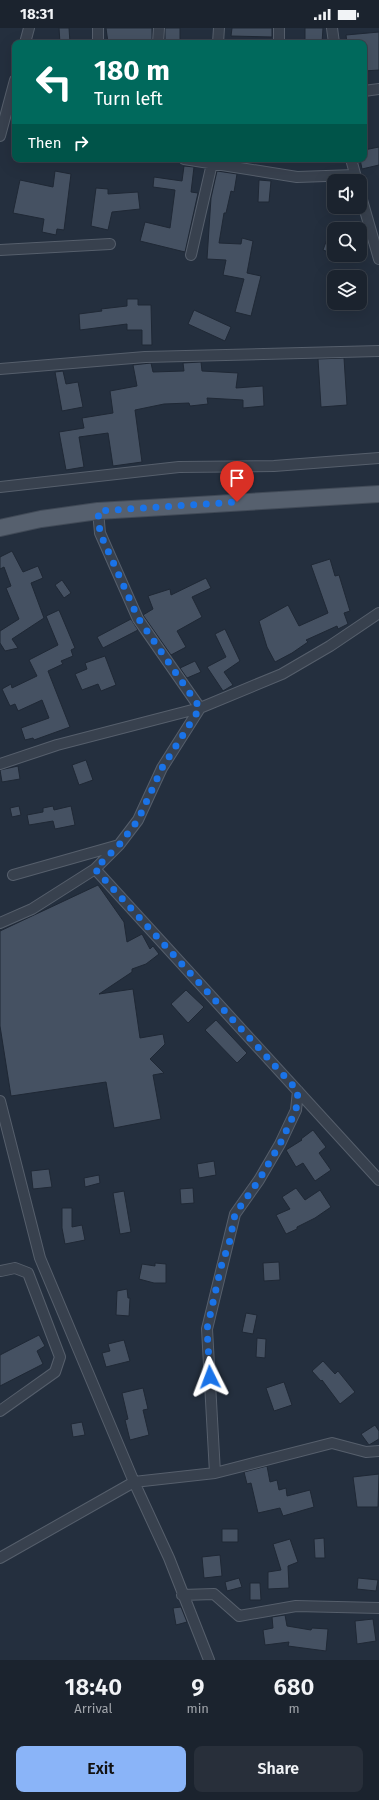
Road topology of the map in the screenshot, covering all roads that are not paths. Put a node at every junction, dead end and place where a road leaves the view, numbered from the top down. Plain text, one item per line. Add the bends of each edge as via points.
1 (29, 28) edge
2 (98, 28) edge
3 (159, 28) edge
4 (219, 28) edge
5 (279, 28) edge
6 (332, 28) edge
7 (26, 40) edge
8 (98, 40) edge
9 (158, 40) edge
10 (218, 40) edge
11 (279, 40) edge
12 (334, 40) edge
13 (379, 89) edge
14 (367, 90) edge
15 (12, 91) edge
16 (0, 136) edge
17 (213, 162) edge
18 (218, 162) edge
19 (352, 162) edge
20 (355, 174) edge
21 (327, 178) edge
22 (366, 214) edge
23 (110, 244) dead end
24 (0, 250) edge
25 (191, 255) dead end
26 (379, 259) edge
27 (379, 351) edge
28 (0, 369) edge
29 (379, 458) edge
30 (0, 487) edge
31 (379, 494) edge
32 (98, 511) junction
33 (0, 528) edge
34 (379, 613) edge
35 (200, 708) junction
36 (0, 764) edge
37 (119, 845) junction
38 (95, 869) junction
39 (13, 874) dead end
40 (0, 923) edge
41 (298, 1091) junction
42 (0, 1101) edge
43 (379, 1180) edge
44 (1, 1271) dead end
45 (0, 1411) edge
46 (379, 1451) edge
47 (215, 1473) junction
48 (134, 1482) junction
49 (0, 1558) edge
50 (182, 1594) junction
51 (379, 1608) edge
52 (209, 1660) edge

1 - 7 street
2 - 8 street
3 - 9 street
4 - 10 street
5 - 11 street
6 - 12 street
13 - 14 street
15 - 16 street
17 - 25 street
18 - 21 street via 297,177
19 - 20 street
22 - 26 street
23 - 24 street
27 - 28 street via 145,357
29 - 30 street via 274,466 179,467
31 - 32 main road
32 - 33 main road
32 - 35 street via 100,533 138,618
34 - 35 street via 282,674
35 - 36 street via 57,745
35 - 37 street via 162,768 138,820
37 - 38 street
37 - 39 street
38 - 40 street via 32,909
38 - 41 street
41 - 43 street
41 - 47 street via 296,1110 280,1144 255,1187 235,1214 207,1329
42 - 48 street via 40,1258
44 - 45 street via 15,1268 28,1273 60,1357 55,1372
46 - 47 street via 366,1452 332,1443
47 - 48 street
48 - 49 street
48 - 50 street via 169,1558
50 - 51 street via 214,1594 239,1616 296,1606
50 - 52 street

